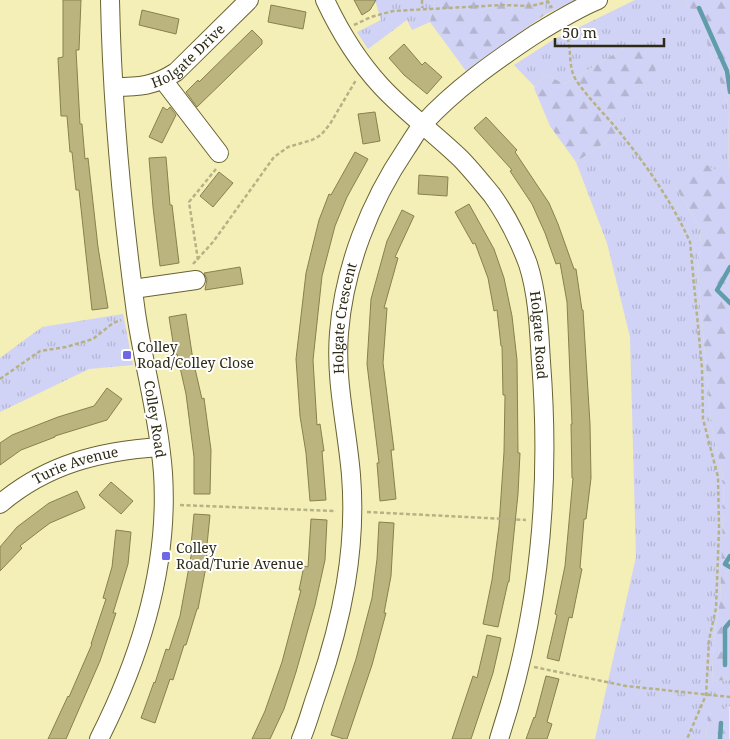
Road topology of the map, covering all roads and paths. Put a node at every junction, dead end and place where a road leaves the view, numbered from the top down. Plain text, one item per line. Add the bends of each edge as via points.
1 (110, 0) edge
2 (249, 0) edge
3 (325, 0) edge
4 (422, 0) edge
5 (598, 0) edge
6 (548, 2) dead end
7 (422, 8) junction
8 (559, 20) junction
9 (341, 31) junction
10 (365, 66) junction
11 (163, 80) junction
12 (114, 87) junction
13 (422, 125) junction
14 (219, 153) joint
15 (198, 260) junction
16 (196, 280) dead end
17 (177, 282) junction
18 (133, 289) junction
19 (137, 315) junction
20 (0, 379) edge
21 (160, 447) junction
22 (0, 504) edge
23 (520, 665) junction
24 (706, 695) junction
25 (730, 697) edge
26 (99, 739) edge
27 (301, 739) edge
28 (499, 739) edge
29 (687, 739) edge

1 - 12 street, Colley Road
2 - 11 street, Holgate Drive via 176,72
3 - 9 street, Holgate Road
4 - 7 path
5 - 8 street, Holgate Crescent
6 - 7 path via 531,6
7 - 9 path via 393,10
8 - 13 street, Holgate Crescent via 482,71
8 - 24 path via 570,41 569,55 575,79 626,140 663,192 690,242 702,368 702,419 718,478 716,608 709,640
9 - 10 street, Holgate Road
10 - 13 street, Holgate Road
10 - 15 path via 321,135 288,147 274,157
11 - 12 street, Holgate Drive via 149,86
11 - 14 street
12 - 18 street, Colley Road
13 - 23 street, Holgate Road via 460,158 492,196 518,242 535,293 544,388 542,521 536,580
13 - 27 street, Holgate Crescent via 379,194 364,228 344,295 338,369 351,473 351,548 347,584 332,652
14 - 15 path via 217,168 189,202
15 - 17 path
16 - 17 street
17 - 18 street
18 - 19 street, Colley Road
19 - 20 path via 113,323 93,339 40,351
19 - 21 street, Colley Road
21 - 22 street, Turie Avenue via 100,454 69,463 42,475
21 - 26 street, Colley Road via 163,505 155,581 131,668
23 - 24 path via 626,686
23 - 28 street, Holgate Road
24 - 25 path
24 - 29 path

